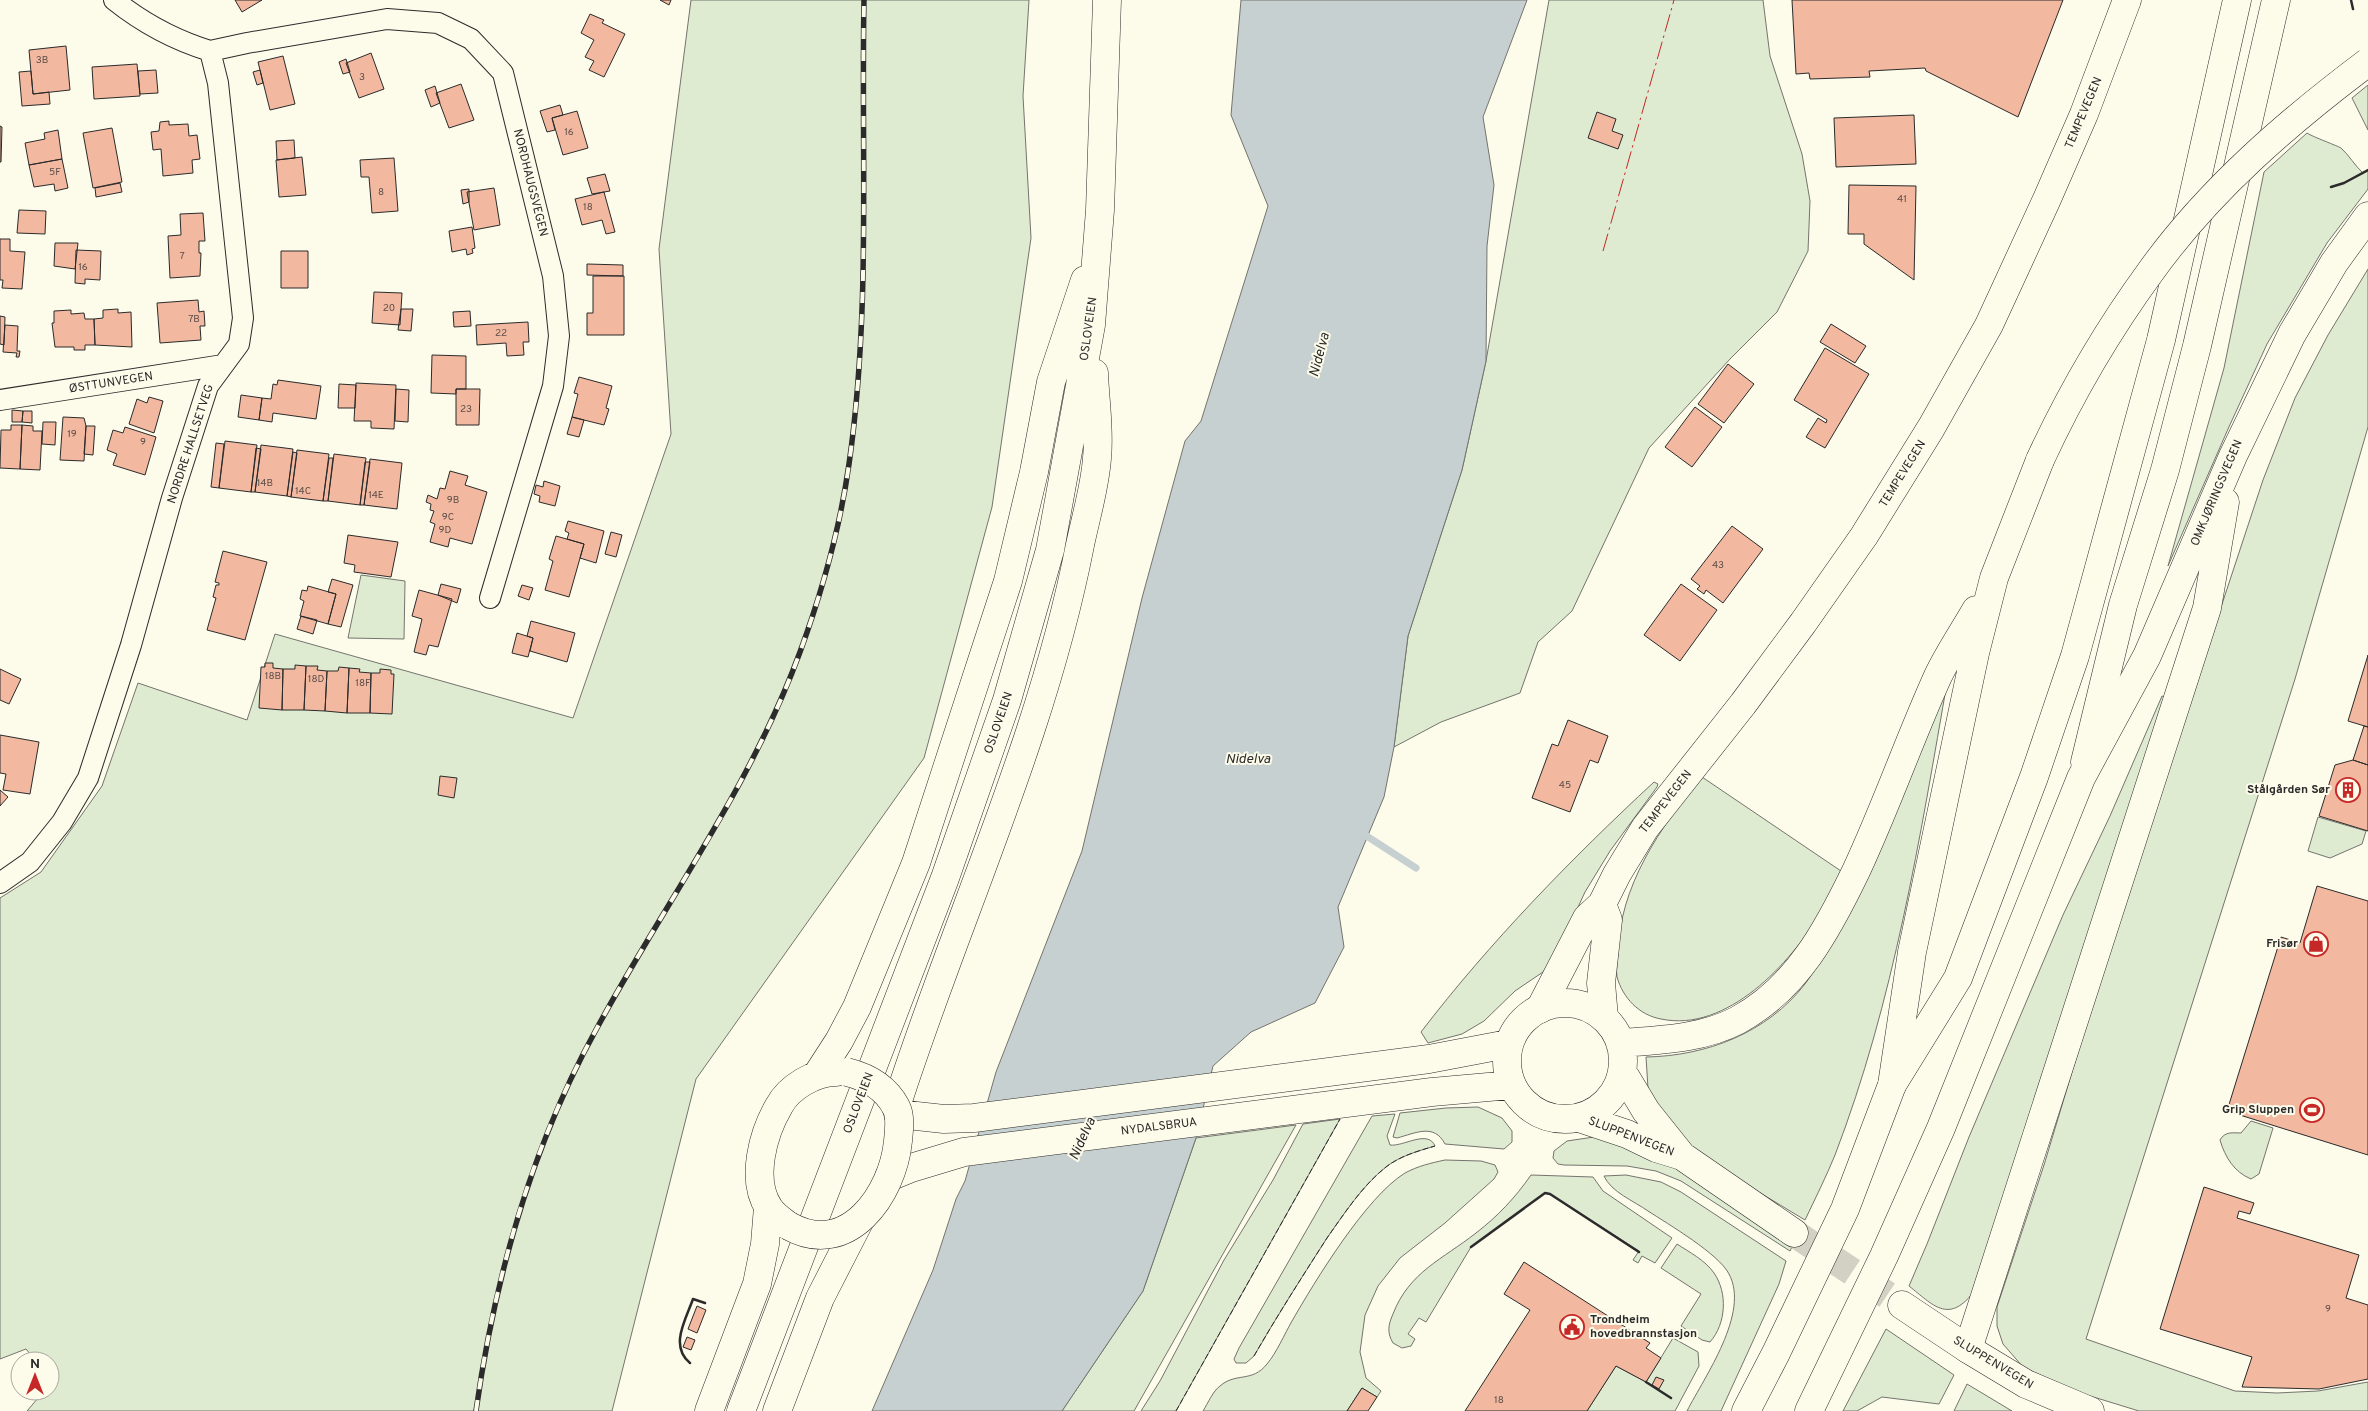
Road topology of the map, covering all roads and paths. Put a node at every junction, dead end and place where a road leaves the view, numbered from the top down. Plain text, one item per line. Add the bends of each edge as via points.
1 (114, 0) edge
2 (1107, 0) edge
3 (2127, 0) edge
4 (2237, 0) edge
5 (2276, 0) edge
6 (210, 52) junction
7 (2368, 62) edge
8 (2368, 216) edge
9 (1097, 240) junction
10 (1091, 324) junction
11 (223, 365) junction
12 (0, 400) edge
13 (2233, 456) junction
14 (1994, 578) junction
15 (490, 598) dead end
16 (2081, 778) junction
17 (0, 883) edge
18 (1602, 904) junction
19 (1540, 1008) junction
20 (1604, 1018) junction
21 (1620, 1043) junction
22 (1508, 1044) junction
23 (1622, 1071) junction
24 (817, 1075) junction
25 (1511, 1085) junction
26 (1892, 1085) junction
27 (897, 1111) junction
28 (1579, 1118) junction
29 (1682, 1156) junction
30 (889, 1177) junction
31 (768, 1207) junction
32 (860, 1220) junction
33 (1794, 1233) tunnel mouth
34 (1902, 1305) tunnel mouth
35 (1968, 1349) junction
36 (709, 1411) edge
37 (741, 1411) edge
38 (777, 1411) edge
39 (1746, 1411) edge
40 (1809, 1411) edge
41 (2090, 1411) edge

1 - 6 street via 137,18 178,41
2 - 9 main road, OSLOVEIEN
3 - 18 main road, TEMPEVEGEN via 2047,200 1989,325 1931,428 1864,536 1803,623 1645,828
4 - 26 main road via 2163,330 2075,656 1958,978
5 - 16 main road via 2198,346 2165,470 2123,605
6 - 11 street, NORDRE HALLSETVEG via 218,83 243,318 239,344
6 - 15 street, NORDHAUGSVEGEN via 388,19 438,23 471,39 503,73 553,276 559,336 553,386
7 - 14 main road, bridge via 2317,100 2276,137 2225,186 2151,270 2090,362 2063,410
8 - 13 main road, OMKJØRINGSVEGEN via 2334,264 2292,334
9 - 10 main road, OSLOVEIEN
9 - 24 main road via 1051,382 1008,581 916,863 857,1007
10 - 27 main road via 1097,458 1052,668
10 - 37 main road, OSLOVEIEN via 1050,550 1007,700 945,878
11 - 12 street, ØSTTUNVEGEN
11 - 17 street, NORDRE HALLSETVEG via 208,386 88,778 62,822 30,862
13 - 16 main road, OMKJØRINGSVEGEN via 2147,656
13 - 35 main road via 2207,608
14 - 21 main road via 1939,674 1882,815 1814,950 1776,994 1737,1020 1681,1038
14 - 26 main road via 1959,722 1912,952
16 - 40 main road via 1941,1128 1876,1274
18 - 19 main road, TEMPEVEGEN via 1587,918
18 - 20 main road via 1608,920 1601,983
19 - 20 main road via 1563,1003 1578,1004
19 - 22 main road via 1522,1021
20 - 21 main road
21 - 23 main road
22 - 25 main road via 1507,1072
22 - 27 main road via 1429,1059 974,1118 944,1119
23 - 28 main road via 1618,1084 1603,1106
23 - 29 main road, SLUPPENVEGEN via 1646,1111
24 - 27 main road, bridge via 847,1072 871,1081 888,1095
24 - 31 main road via 785,1097 769,1129 760,1168
25 - 28 main road via 1518,1097 1540,1114 1553,1119
25 - 30 main road, NYDALSBRUA via 1432,1092 964,1152
26 - 39 main road via 1845,1209
27 - 30 main road, bridge via 898,1147
28 - 29 main road, SLUPPENVEGEN
29 - 33 main road, SLUPPENVEGEN
30 - 32 main road, bridge via 873,1208
31 - 32 main road, bridge via 776,1217 798,1231 825,1234 842,1231
31 - 36 main road via 757,1284
32 - 38 main road via 820,1298
34 - 35 main road, SLUPPENVEGEN
35 - 41 main road, SLUPPENVEGEN via 2026,1384

